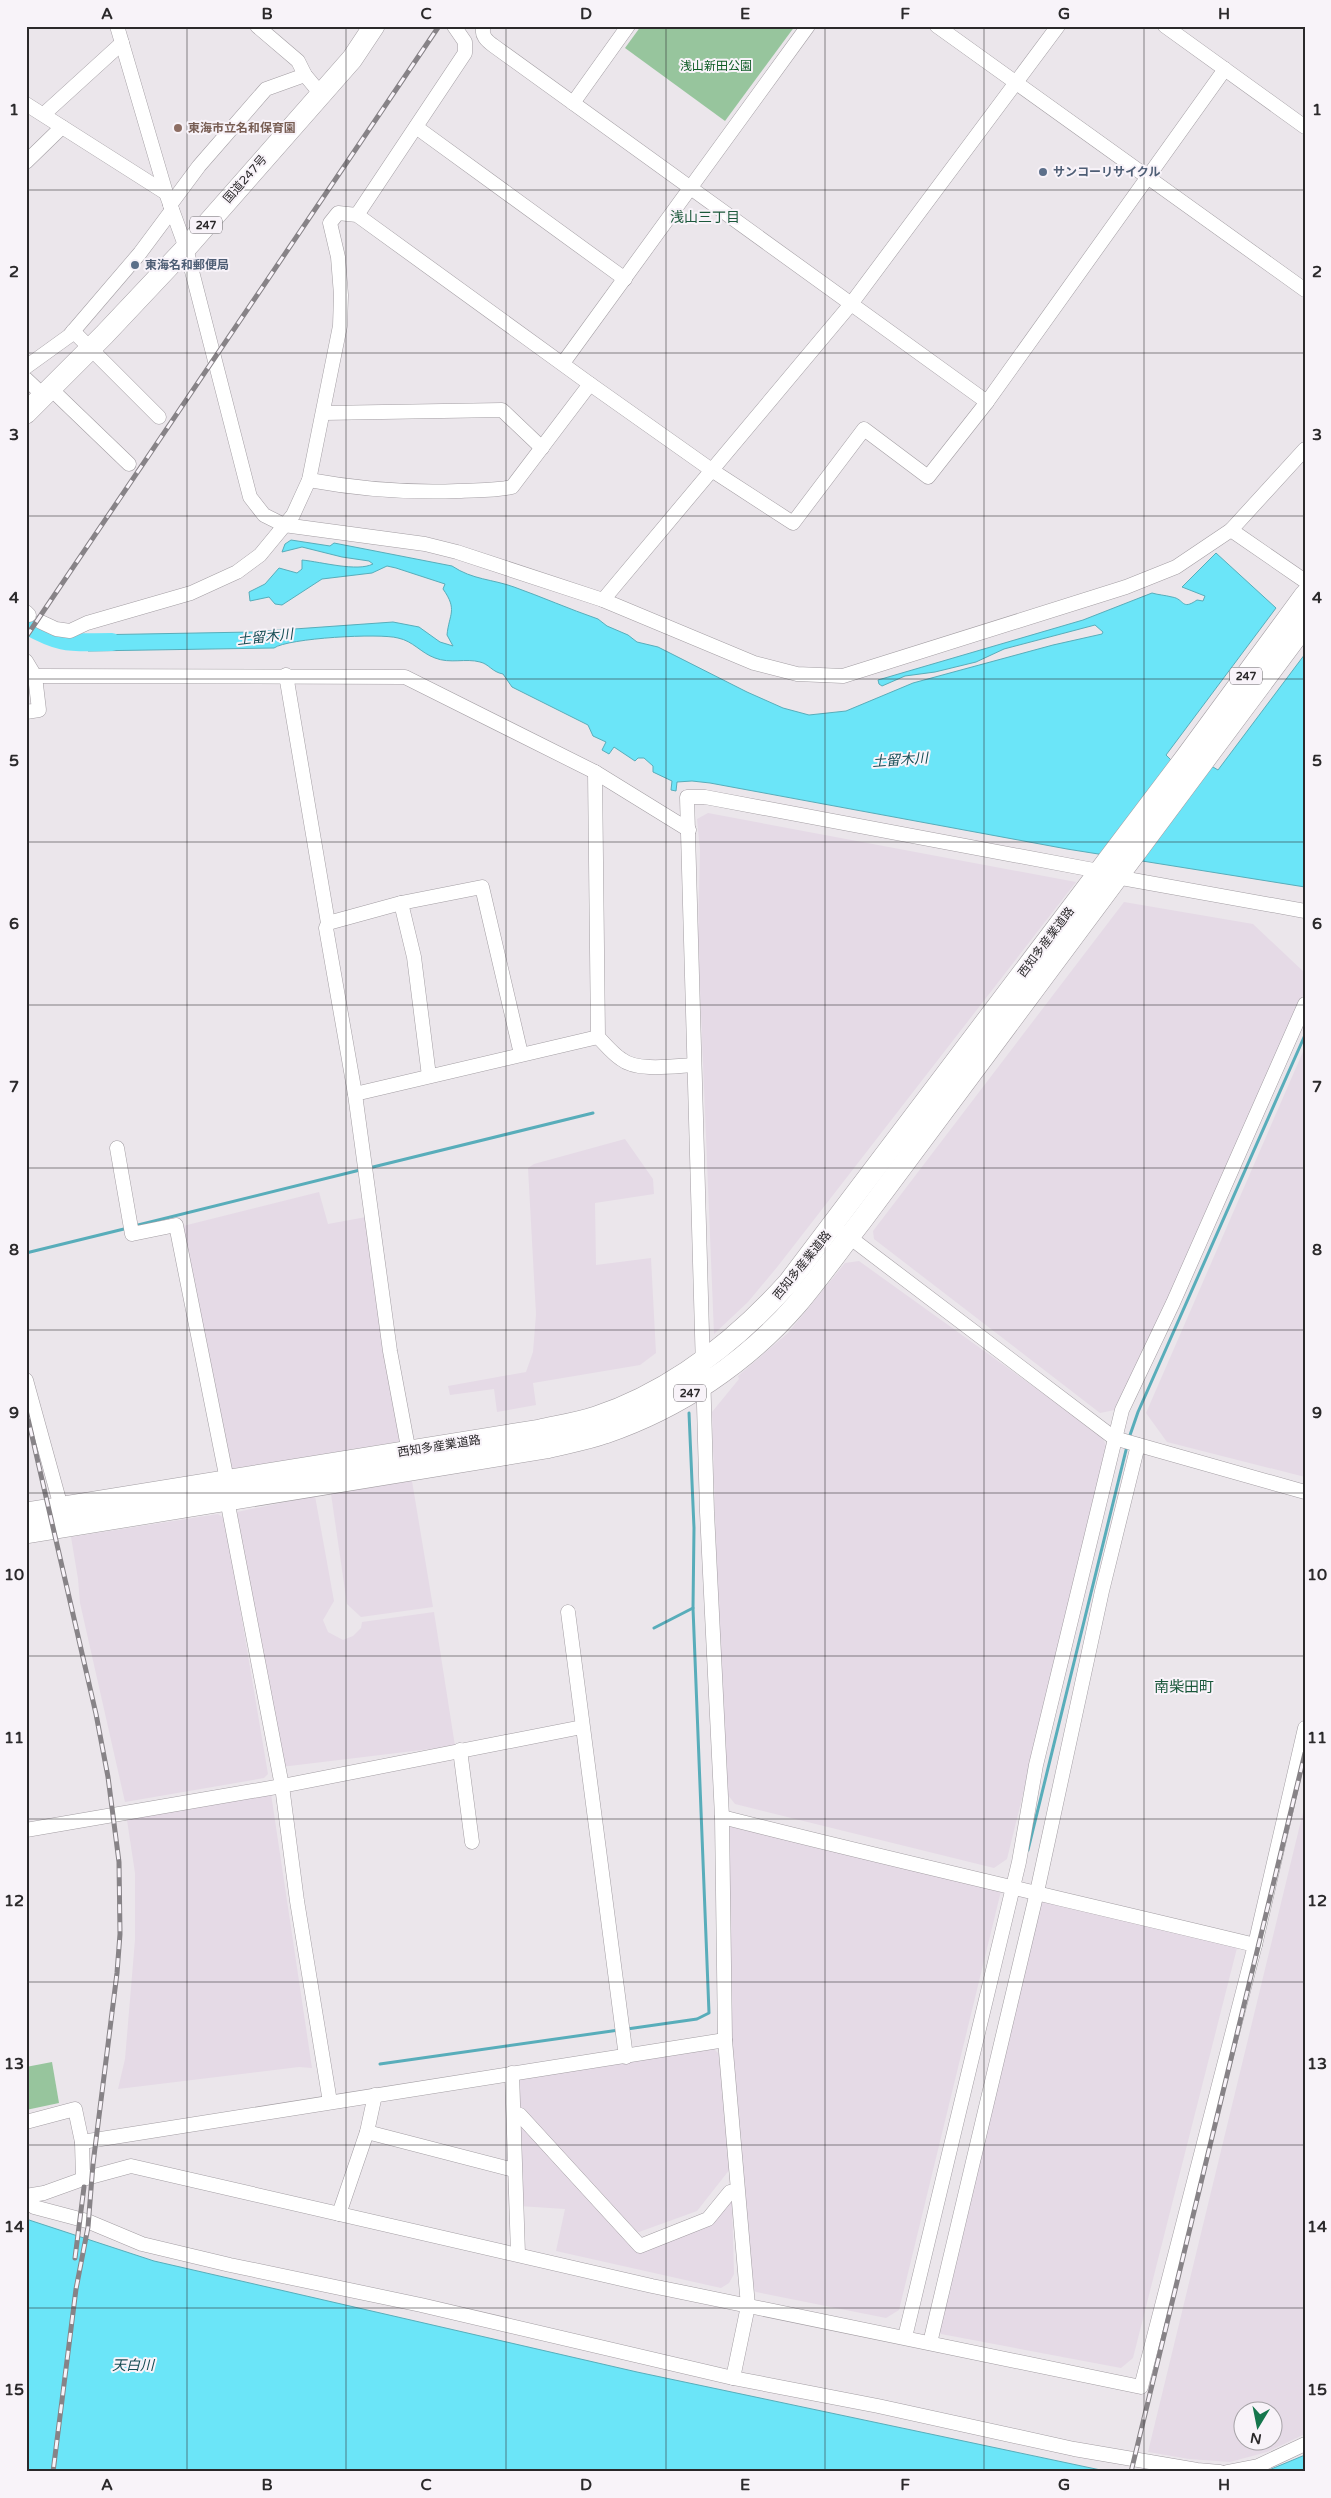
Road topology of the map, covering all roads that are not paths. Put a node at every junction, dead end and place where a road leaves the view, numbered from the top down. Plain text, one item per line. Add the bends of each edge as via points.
1 (117, 26) edge
2 (257, 26) edge
3 (374, 26) edge
4 (454, 26) edge
5 (484, 26) edge
6 (628, 26) edge
7 (808, 26) edge
8 (937, 26) edge
9 (1058, 26) edge
10 (1165, 26) edge
11 (122, 43) junction
12 (1225, 69) junction
13 (305, 75) junction
14 (1016, 85) junction
15 (320, 93) junction
16 (573, 103) junction
17 (26, 104) edge
18 (44, 114) junction
19 (62, 127) junction
20 (416, 127) junction
21 (1305, 127) edge
22 (26, 162) edge
23 (1148, 176) junction
24 (691, 188) junction
25 (170, 203) junction
26 (357, 215) junction
27 (186, 248) junction
28 (625, 279) junction
29 (1305, 290) edge
30 (851, 304) junction
31 (74, 331) junction
32 (91, 348) junction
33 (563, 363) junction
34 (26, 367) edge
35 (26, 379) edge
36 (590, 384) junction
37 (48, 393) junction
38 (987, 402) junction
39 (26, 413) edge
40 (323, 413) junction
41 (159, 417) dead end
42 (542, 448) junction
43 (1305, 449) edge
44 (128, 464) dead end
45 (713, 470) junction
46 (309, 480) junction
47 (284, 525) junction
48 (1231, 530) junction
49 (1305, 581) edge
50 (1305, 595) edge
51 (603, 600) junction
52 (32, 616) edge
53 (1305, 624) edge
54 (26, 661) edge
55 (286, 675) junction
56 (35, 676) junction
57 (26, 712) edge
58 (1195, 758) junction
59 (595, 772) junction
60 (689, 830) junction
61 (1110, 870) junction
62 (401, 903) junction
63 (1305, 911) edge
64 (328, 923) junction
65 (1305, 1004) edge
66 (598, 1037) junction
67 (521, 1054) junction
68 (694, 1065) junction
69 (429, 1076) junction
70 (355, 1094) junction
71 (117, 1148) dead end
72 (842, 1230) junction
73 (704, 1362) junction
74 (26, 1380) edge
75 (704, 1385) junction
76 (1114, 1438) junction
77 (1138, 1445) junction
78 (410, 1461) junction
79 (227, 1490) junction
80 (1305, 1492) edge
81 (61, 1507) junction
82 (26, 1513) edge
83 (26, 1534) edge
84 (568, 1612) dead end
85 (582, 1727) junction
86 (1305, 1728) edge
87 (460, 1750) junction
88 (282, 1786) junction
89 (722, 1817) junction
90 (26, 1830) edge
91 (472, 1842) dead end
92 (1012, 1886) junction
93 (1037, 1892) junction
94 (1255, 1945) junction
95 (725, 2040) junction
96 (626, 2056) junction
97 (512, 2073) junction
98 (375, 2095) junction
99 (330, 2102) junction
100 (514, 2113) junction
101 (26, 2122) edge
102 (367, 2132) junction
103 (82, 2142) junction
104 (514, 2170) junction
105 (84, 2179) junction
106 (737, 2190) junction
107 (26, 2196) edge
108 (26, 2201) edge
109 (340, 2214) junction
110 (518, 2254) junction
111 (748, 2306) junction
112 (905, 2338) junction
113 (930, 2343) junction
114 (733, 2378) junction
115 (1305, 2444) edge
116 (1220, 2472) edge
117 (1227, 2472) edge

1 - 11 street
2 - 13 street via 298,61
3 - 15 highway, 国道247号 / 247 via 352,59
4 - 20 street via 466,42 465,53
5 - 16 street via 482,30 486,40
6 - 16 street
7 - 24 street
8 - 14 street
9 - 14 street
10 - 12 street
11 - 18 street
11 - 25 street
12 - 21 street
12 - 23 street
13 - 15 street
13 - 25 street via 266,90
14 - 23 street
14 - 30 street
15 - 27 highway, 国道247号 / 247
16 - 24 street
17 - 18 street
18 - 19 street
19 - 22 street
19 - 25 street
20 - 26 street
20 - 28 street
23 - 29 street
23 - 38 street
24 - 28 street
24 - 30 street
25 - 27 street
25 - 31 street via 140,253
26 - 33 street
26 - 40 street via 338,213 330,223 338,256 340,326
27 - 32 highway, 国道247号 / 247
27 - 47 street via 250,497 264,515
28 - 33 street
30 - 38 street
30 - 45 street
31 - 32 street
31 - 34 street
32 - 37 highway, 国道247号 / 247
32 - 41 street
33 - 36 street
35 - 37 street
36 - 42 street
36 - 45 street
37 - 39 highway, 国道247号 / 247
37 - 44 street
38 - 45 street via 928,477 864,429 793,523
40 - 42 street via 502,410
40 - 46 street
42 - 46 street via 512,487 499,490 425,492 352,488
43 - 48 street
45 - 51 street
46 - 47 street via 294,515
47 - 51 street via 416,543 457,552
47 - 52 street via 260,555 237,572 191,593 70,631 56,629
48 - 49 street
48 - 51 street via 1176,567 1126,587 843,676 797,674 754,663
50 - 58 highway, 西知多産業道路 / 247
53 - 58 highway, 西知多産業道路 / 247
54 - 56 street
55 - 56 street
55 - 59 street via 405,677
55 - 64 street
56 - 57 street via 39,710
58 - 61 highway, 西知多産業道路 / 247
59 - 60 street
59 - 66 street
60 - 61 street via 687,797 705,797
60 - 68 street
61 - 63 street
61 - 72 highway, 西知多産業道路 / 247
62 - 64 street
62 - 67 street via 482,887
62 - 69 street via 414,957
64 - 70 street via 326,928
65 - 76 street via 1173,1303 1122,1410
66 - 67 street
66 - 68 street via 622,1060 632,1064 659,1067
67 - 69 street
68 - 73 street
69 - 70 street
70 - 78 street via 390,1351
71 - 79 street via 132,1234 176,1225
72 - 73 highway, 西知多産業道路 / 247 via 763,1311
72 - 75 highway, 西知多産業道路 / 247 via 797,1303 770,1333
72 - 76 street
73 - 75 street
73 - 78 highway, 西知多産業道路 / 247 via 648,1395 595,1417
74 - 81 street
75 - 78 highway, 西知多産業道路 / 247 via 660,1410 604,1434 546,1448
75 - 89 street
76 - 77 street
76 - 92 street via 1036,1765
77 - 80 street
77 - 93 street via 1104,1582
78 - 79 highway, 西知多産業道路 / 247
79 - 81 highway, 西知多産業道路 / 247
79 - 83 highway, 西知多産業道路 / 247
79 - 88 street
81 - 82 highway, 西知多産業道路 / 247
84 - 85 street
85 - 87 street
85 - 96 street
86 - 94 street
87 - 88 street
87 - 91 street
88 - 90 street
88 - 99 street
89 - 92 street
89 - 95 street
92 - 93 street
92 - 112 street
93 - 94 street
93 - 113 street
94 - 113 street via 1141,2387
95 - 96 street
95 - 106 street
96 - 97 street
97 - 98 street
97 - 100 street
98 - 99 street
98 - 102 street
99 - 103 street
100 - 104 street
100 - 106 street via 520,2115 640,2246 708,2219 730,2192
101 - 103 street via 75,2109
102 - 104 street
102 - 109 street
103 - 105 street
104 - 110 street
105 - 107 street
105 - 109 street via 131,2166
106 - 111 street
108 - 114 street via 34,2207 87,2221 142,2244
109 - 110 street
110 - 111 street
111 - 112 street
111 - 114 street
112 - 113 street
114 - 116 street via 1074,2449
115 - 117 street via 1258,2466

